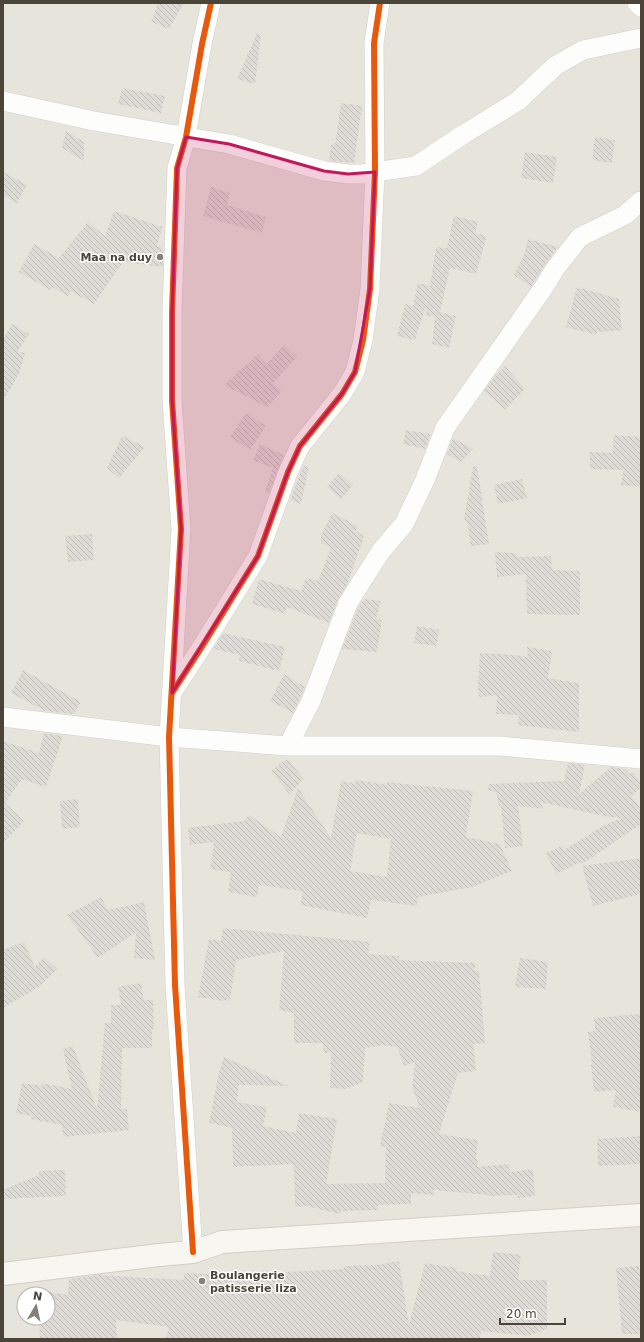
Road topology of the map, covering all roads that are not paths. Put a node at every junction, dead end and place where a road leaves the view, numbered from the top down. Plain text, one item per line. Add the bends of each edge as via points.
1 (211, 3) edge
2 (380, 3) edge
3 (637, 3) edge
4 (641, 7) edge
5 (641, 38) edge
6 (3, 101) edge
7 (186, 137) junction
8 (375, 172) junction
9 (641, 201) edge
10 (172, 692) junction
11 (3, 717) edge
12 (169, 737) junction
13 (288, 746) junction
14 (641, 759) edge
15 (641, 1215) edge
16 (193, 1252) junction
17 (3, 1274) edge

1 - 7 street
2 - 8 street via 374,43
3 - 4 street
5 - 8 street via 583,50 555,66 518,101 416,166
6 - 7 street via 94,122
7 - 8 street via 229,144 324,171 348,174
7 - 10 street via 177,168 172,312 172,400 181,529
8 - 10 street via 370,289 355,372 342,394 300,446 258,556
9 - 13 street via 625,215 580,238 555,269 445,428 425,480 404,524 381,551 348,603 311,701
10 - 12 street
11 - 12 street
12 - 13 street
12 - 16 street via 175,985
13 - 14 street via 499,746
15 - 16 main road via 222,1242
16 - 17 main road

